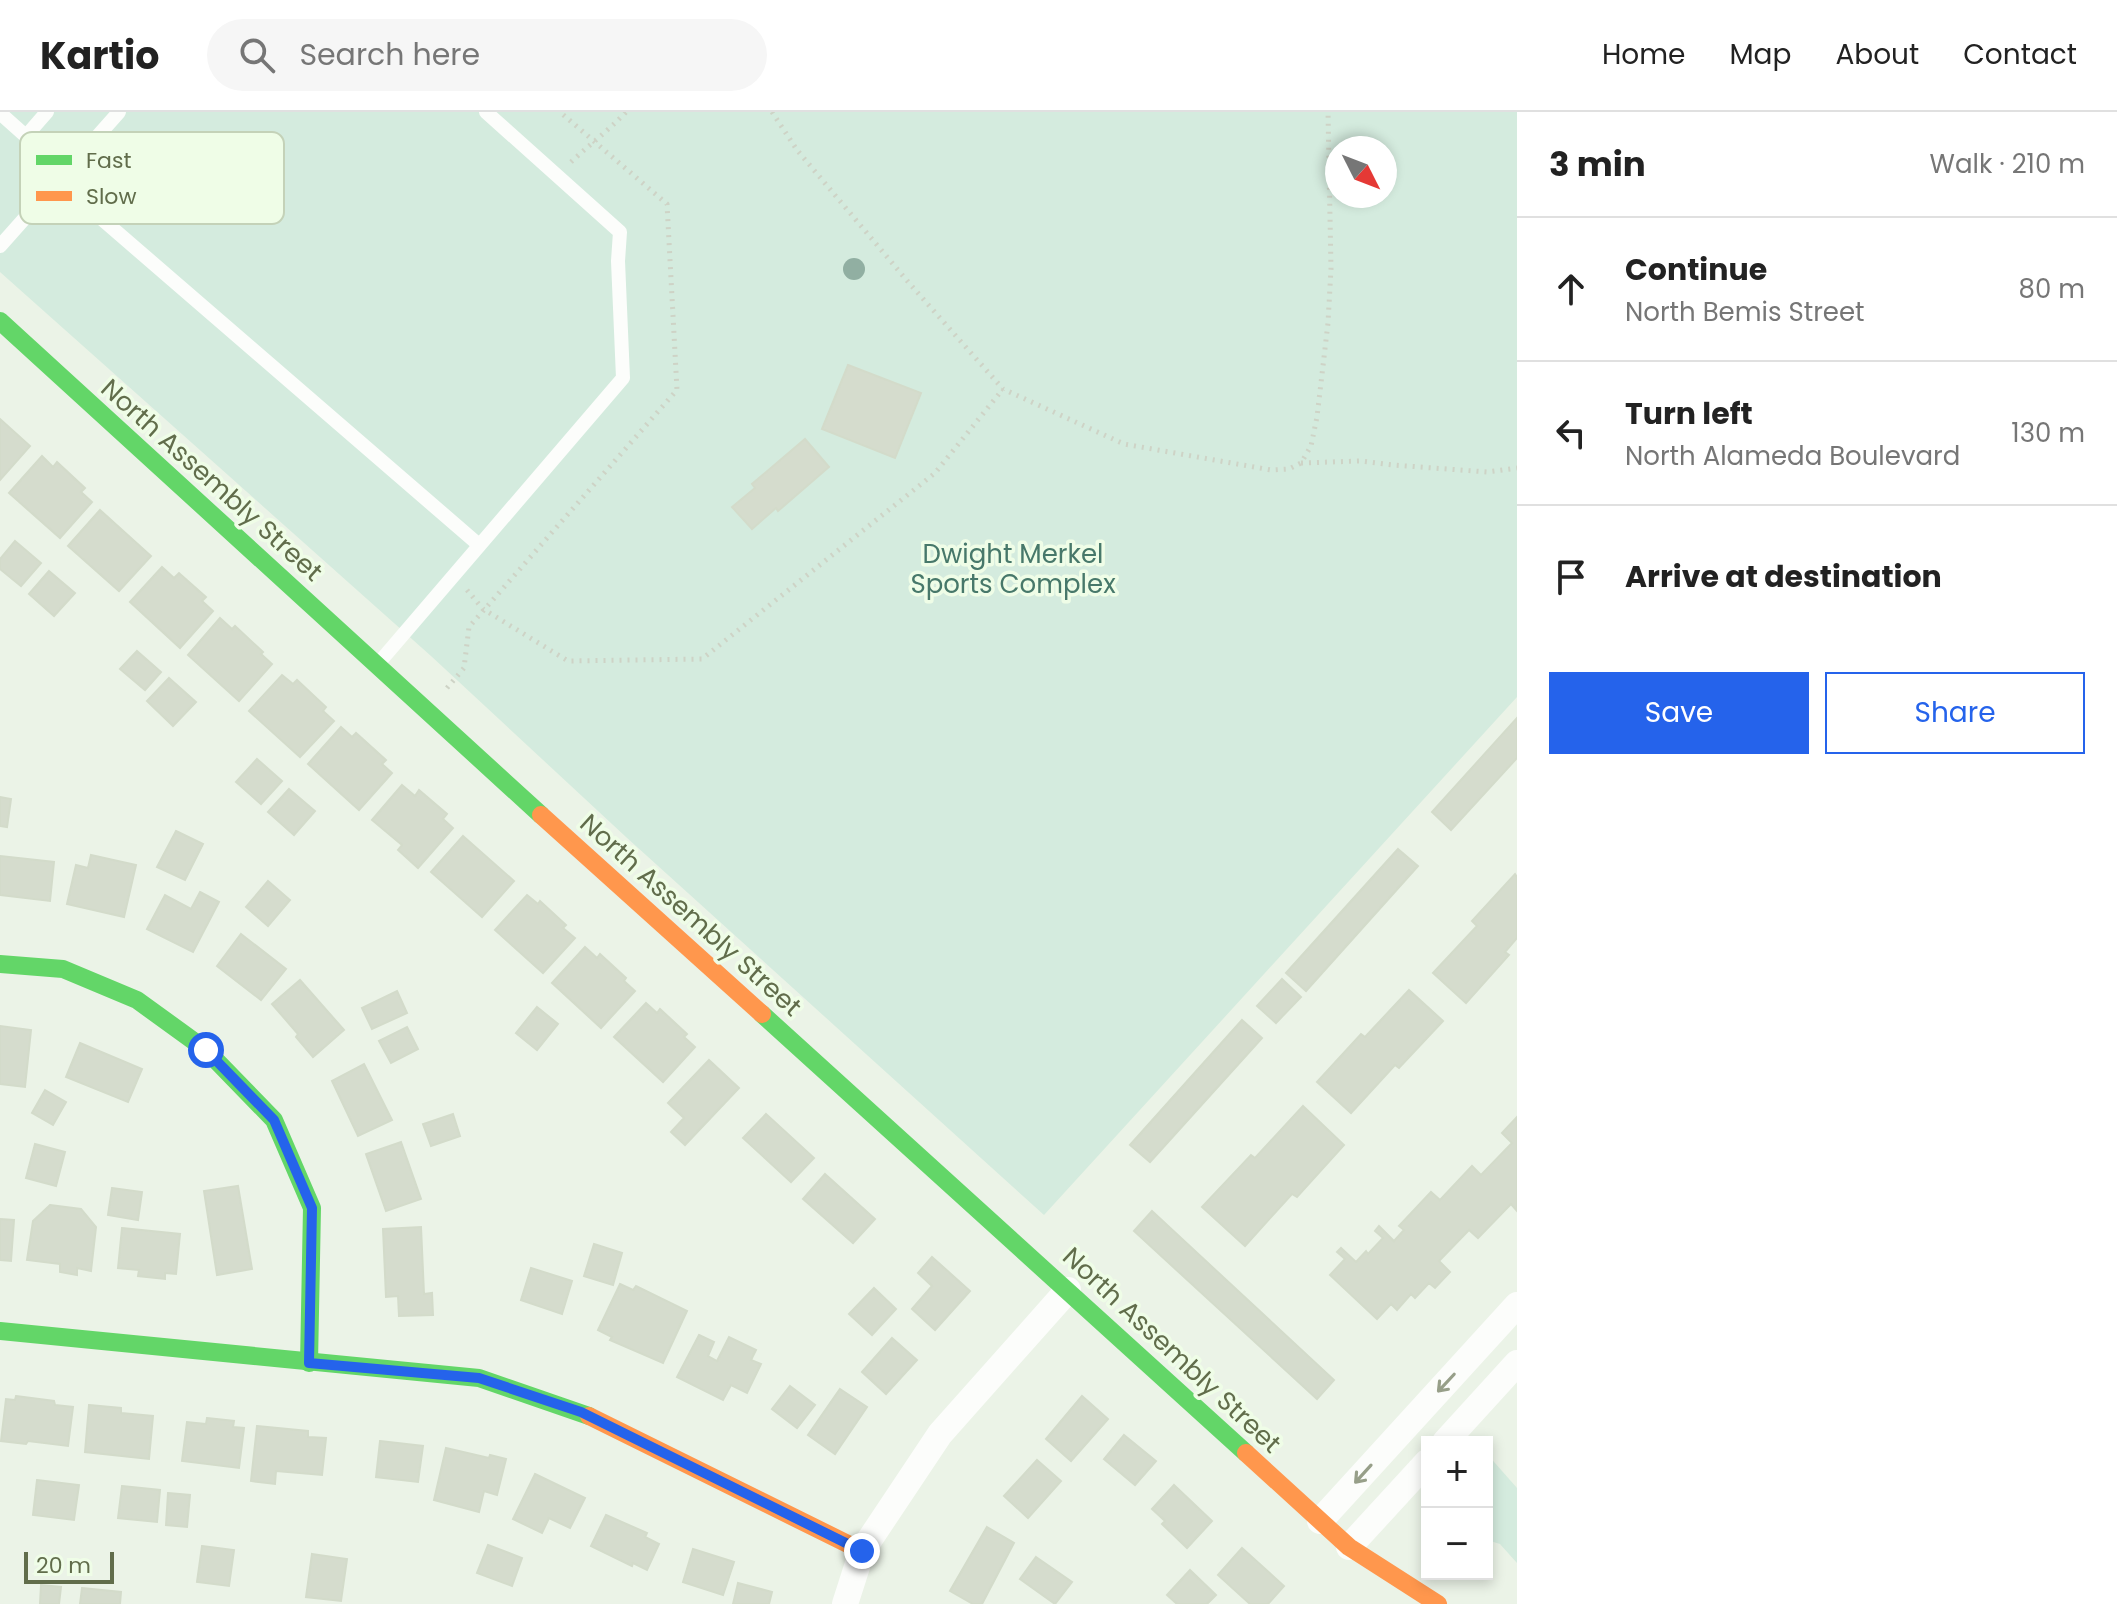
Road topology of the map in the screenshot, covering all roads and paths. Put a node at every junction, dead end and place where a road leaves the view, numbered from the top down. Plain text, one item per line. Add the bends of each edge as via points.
1 (47, 112) edge
2 (119, 112) edge
3 (486, 112) edge
4 (626, 112) edge
5 (772, 112) edge
6 (1328, 112) edge
7 (0, 113) edge
8 (21, 132) edge
9 (30, 132) edge
10 (101, 132) edge
11 (557, 176) junction
12 (20, 224) edge
13 (115, 224) edge
14 (0, 246) edge
15 (0, 321) edge
16 (1003, 389) junction
17 (1301, 463) junction
18 (1517, 468) edge
19 (479, 545) junction
20 (453, 574) junction
21 (377, 665) junction
22 (0, 964) edge
23 (1068, 1290) junction
24 (1517, 1305) edge
25 (0, 1331) edge
26 (1482, 1344) junction
27 (309, 1363) junction
28 (1513, 1375) edge
29 (1451, 1436) edge
30 (1421, 1469) edge
31 (1320, 1521) junction
32 (1349, 1547) junction
33 (862, 1551) junction
34 (1374, 1581) dead end
35 (845, 1604) edge
36 (1438, 1604) edge

1 - 9 lane
2 - 10 lane
3 - 11 lane
4 - 11 path
5 - 16 path via 807,162
6 - 17 path via 1328,323 1317,417
7 - 8 lane
11 - 19 lane via 620,232 623,378
12 - 14 lane
13 - 19 lane
15 - 21 main road, North Assembly Street
16 - 17 path via 1124,444 1271,470
16 - 20 path via 935,473 702,659 568,661 483,609
17 - 18 path via 1360,461 1487,472
19 - 20 lane
20 - 21 lane
21 - 23 main road, North Assembly Street
22 - 27 main road via 63,969 137,1000 206,1050 274,1120 312,1208
23 - 31 main road, North Assembly Street
23 - 33 street via 940,1434
24 - 26 street
25 - 27 main road
26 - 28 street
26 -> 31 street
27 - 33 main road via 479,1378 581,1412
28 - 29 street
30 - 32 street
31 - 32 main road, North Assembly Street
32 - 34 main road, North Assembly Street
32 - 36 main road, North Assembly Street
33 - 35 street

